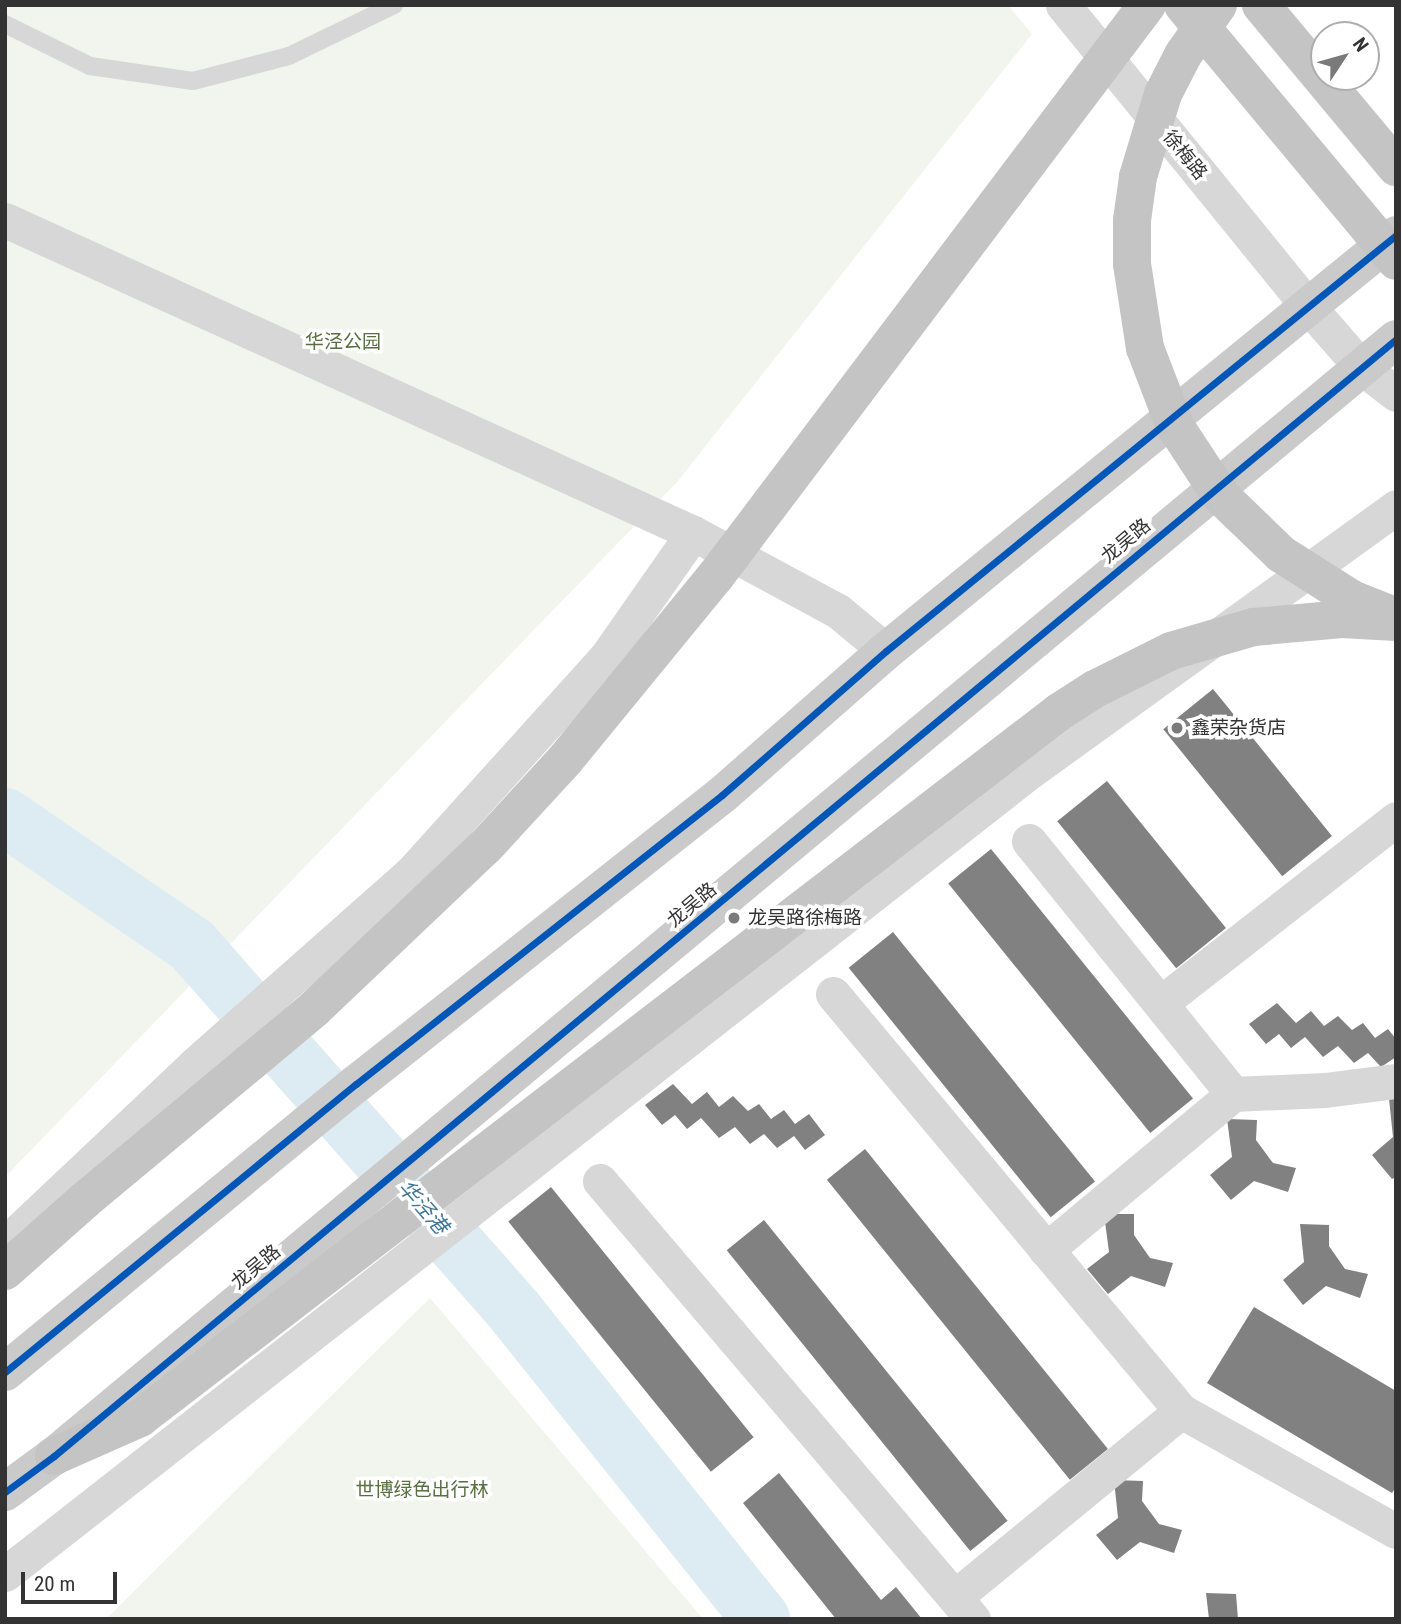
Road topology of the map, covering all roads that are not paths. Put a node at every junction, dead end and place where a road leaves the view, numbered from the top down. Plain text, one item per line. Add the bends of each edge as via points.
1 (394, 5) edge
2 (1063, 5) edge
3 (1147, 5) edge
4 (1183, 5) edge
5 (1218, 5) edge
6 (1261, 5) edge
7 (5, 24) edge
8 (1396, 167) edge
9 (5, 220) edge
10 (1392, 247) edge
11 (1308, 306) junction
12 (1396, 339) edge
13 (1361, 367) junction
14 (1396, 394) edge
15 (1396, 507) edge
16 (692, 534) junction
17 (1396, 616) edge
18 (1396, 622) edge
19 (886, 651) junction
20 (1396, 819) edge
21 (1029, 841) dead end
22 (833, 994) dead end
23 (1162, 1002) junction
24 (1396, 1081) edge
25 (1233, 1094) junction
26 (600, 1181) dead end
27 (5, 1244) edge
28 (1046, 1251) junction
29 (383, 1255) junction
30 (5, 1271) edge
31 (5, 1372) edge
32 (1181, 1411) junction
33 (54, 1456) junction
34 (5, 1492) edge
35 (1396, 1531) edge
36 (5, 1574) edge
37 (964, 1607) edge

1 - 7 lane via 289,56 192,82 90,66
2 - 11 street, 徐梅路
3 - 30 highway via 715,577 565,760 401,929
4 - 10 highway
5 - 17 highway via 1163,94 1138,177 1132,264 1145,348 1158,388 1189,450 1250,527 1316,578
6 - 8 highway
9 - 16 street
10 - 11 main road
11 - 13 street, 徐梅路
11 - 19 main road
12 - 13 main road, 龙吴路
13 - 14 street
13 - 33 main road, 龙吴路
15 - 29 street via 1029,772 466,1212
16 - 19 street via 838,611
16 - 27 street via 607,656 412,872 194,1065
18 - 29 highway via 1342,619 1253,627 1171,651 1095,689 1059,712
19 - 31 main road via 722,795 356,1084
20 - 23 street
21 - 23 street
22 - 28 street
23 - 25 street
24 - 25 street
25 - 28 street
26 - 37 street
28 - 32 street
29 - 33 highway via 140,1418
29 - 36 street
32 - 35 street
32 - 37 street
33 - 34 main road, 龙吴路

